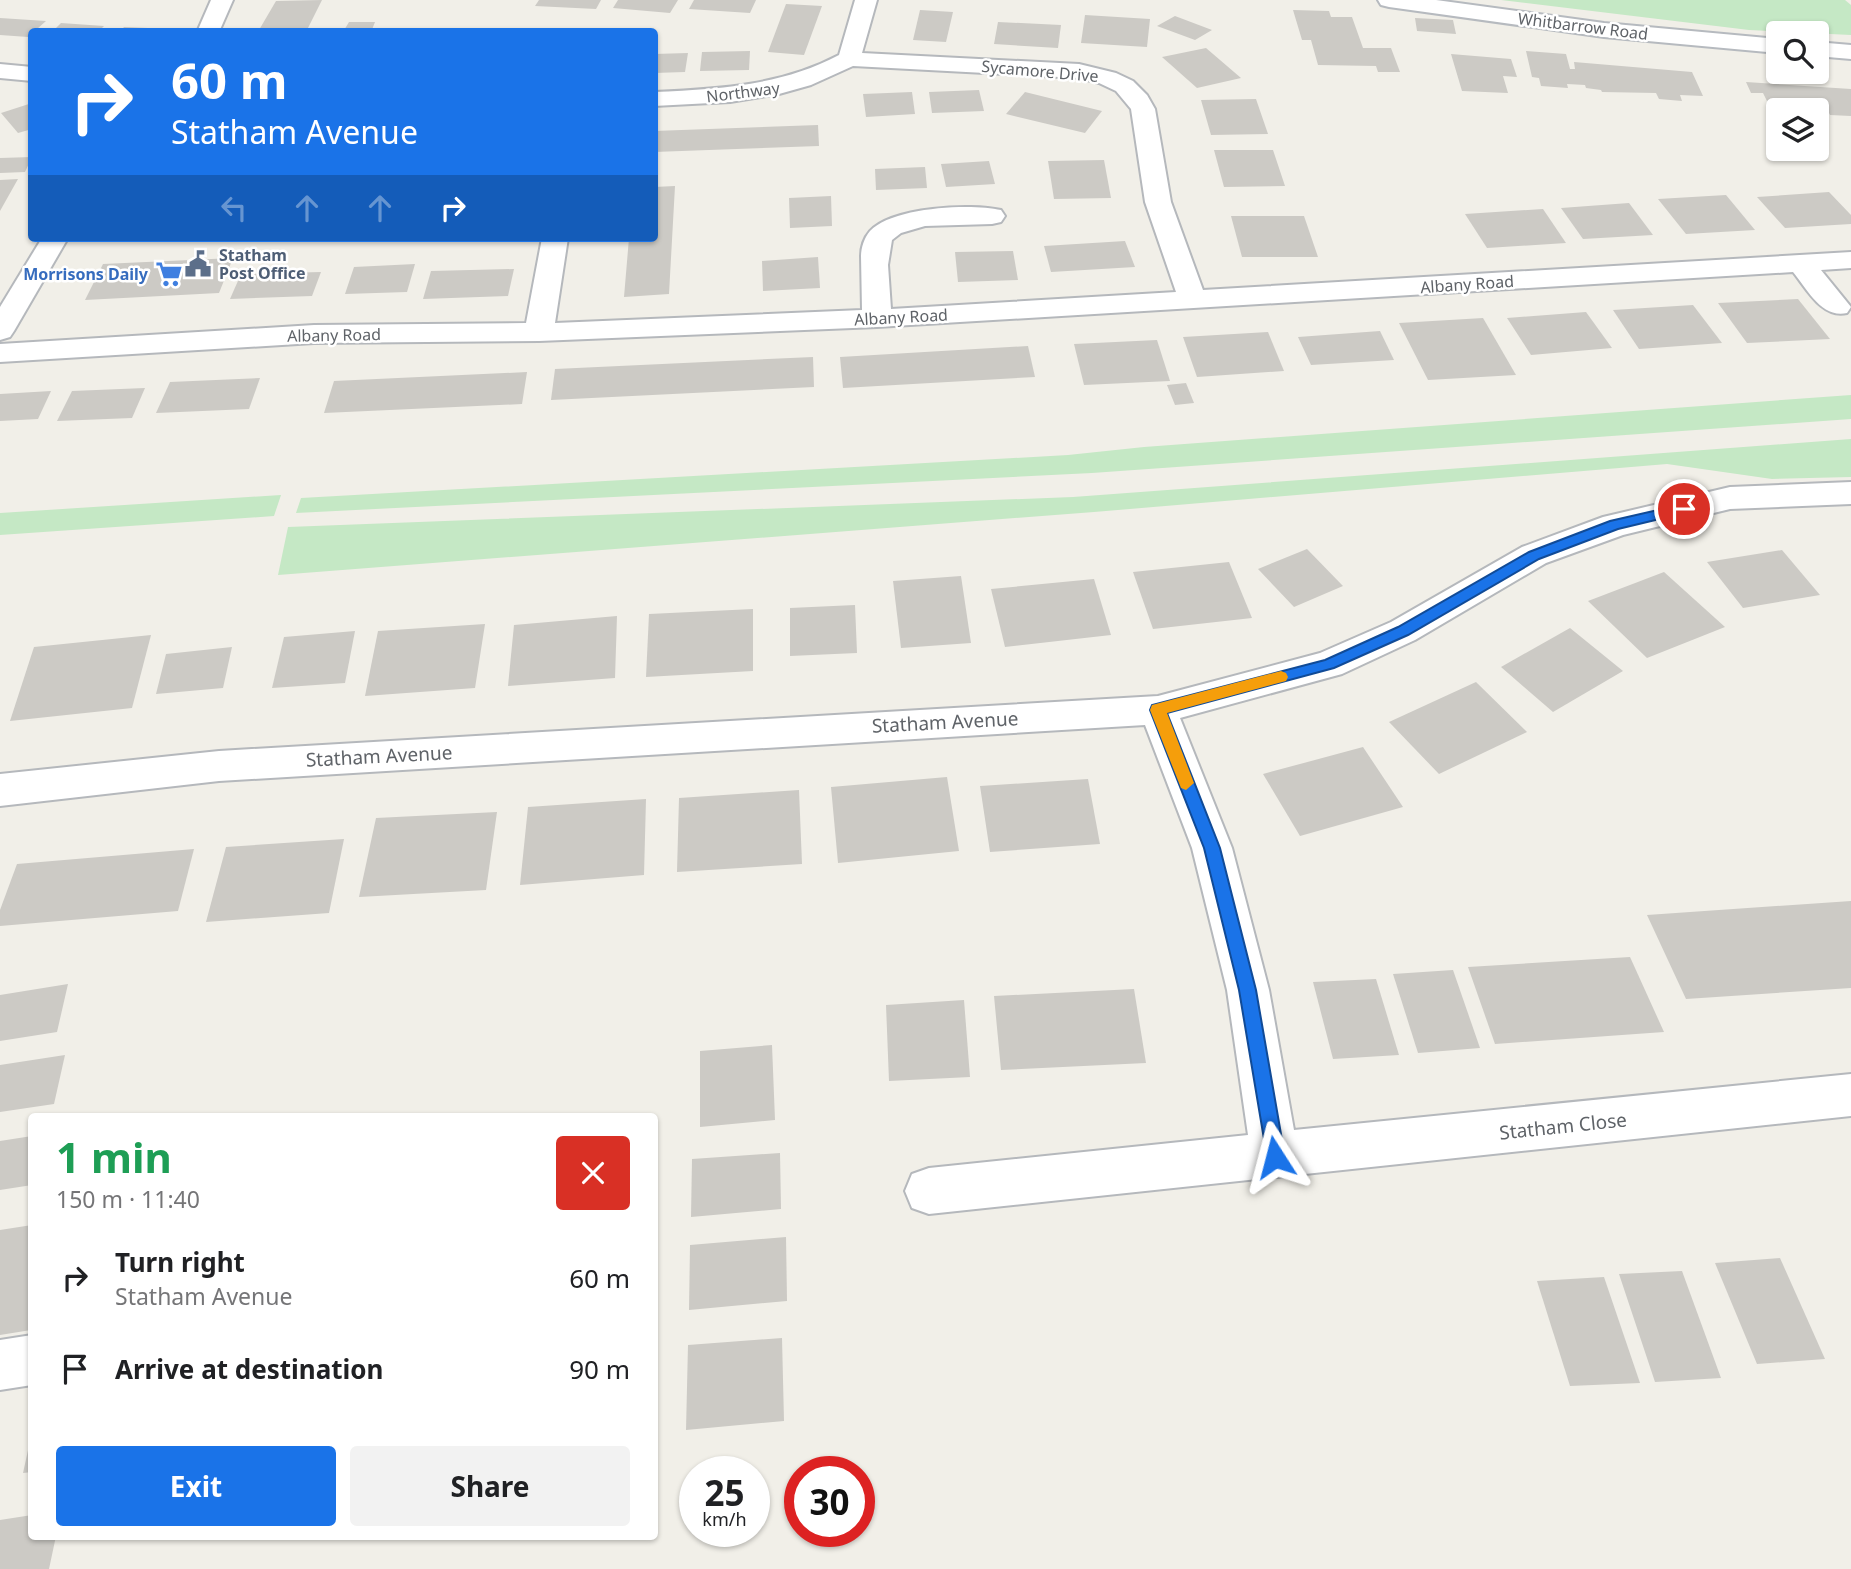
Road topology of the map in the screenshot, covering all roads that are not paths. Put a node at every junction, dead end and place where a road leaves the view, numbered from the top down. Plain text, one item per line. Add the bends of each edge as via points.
1 (222, 0) edge
2 (866, 0) edge
3 (1389, 0) edge
4 (210, 28) edge
5 (1766, 45) edge
6 (1829, 50) edge
7 (1851, 52) edge
8 (849, 59) junction
9 (0, 71) edge
10 (28, 74) edge
11 (658, 99) edge
12 (992, 216) dead end
13 (53, 242) edge
14 (554, 242) edge
15 (1851, 260) edge
16 (1801, 264) junction
17 (1194, 301) junction
18 (1837, 307) dead end
19 (877, 318) junction
20 (0, 331) edge
21 (539, 332) junction
22 (0, 353) edge
23 (1851, 493) edge
24 (1158, 710) junction
25 (0, 790) edge
26 (1851, 1095) edge
27 (1275, 1157) junction
28 (929, 1191) dead end
29 (28, 1361) edge
30 (0, 1366) edge

1 - 4 street
2 - 8 street
3 - 5 street, Whitbarrow Road via 1604,30
6 - 7 street
8 - 11 street, Northway via 775,90
8 - 17 street, Sycamore Drive via 1079,71 1123,85 1143,109 1158,202
9 - 10 street
12 - 19 street via 911,220 879,235 874,247
13 - 20 street
14 - 21 street
15 - 16 street, Albany Road
16 - 17 street, Albany Road
16 - 18 street
17 - 19 street, Albany Road
19 - 21 street, Albany Road
21 - 22 street, Albany Road via 314,334
23 - 24 street, Statham Avenue via 1730,498 1615,525 1534,555 1403,631 1329,664
24 - 25 street, Statham Avenue via 219,766
24 - 27 street via 1212,848 1248,990
26 - 27 street, Statham Close
27 - 28 street, Statham Close
29 - 30 street

